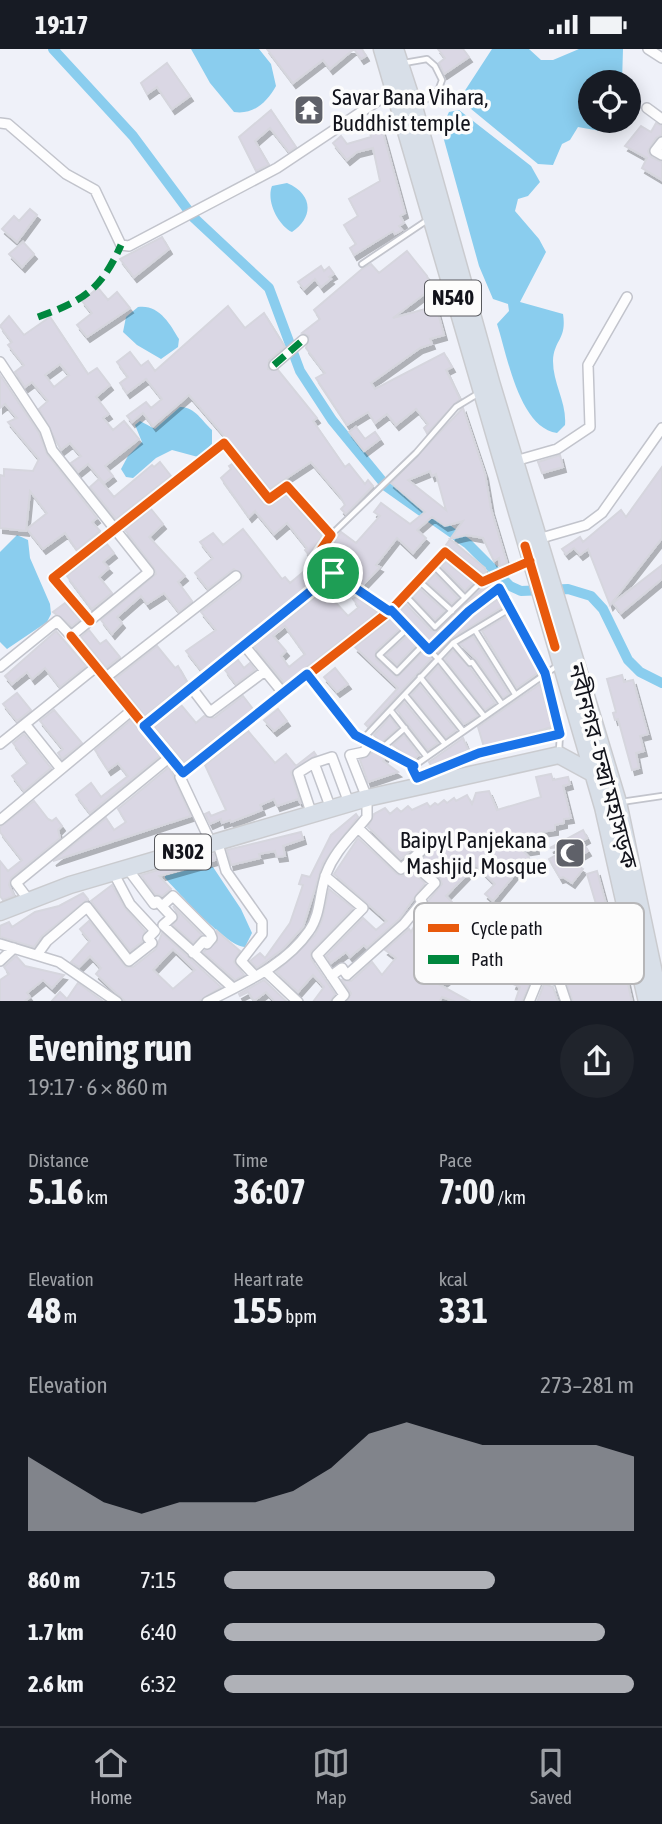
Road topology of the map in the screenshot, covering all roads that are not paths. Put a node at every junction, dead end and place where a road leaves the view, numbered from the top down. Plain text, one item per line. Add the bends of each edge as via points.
1 (382, 49) edge
2 (648, 49) edge
3 (397, 56) edge
4 (662, 58) edge
5 (394, 90) junction
6 (414, 107) junction
7 (646, 108) dead end
8 (662, 119) edge
9 (0, 124) edge
10 (662, 142) edge
11 (662, 155) edge
12 (429, 218) junction
13 (362, 264) dead end
14 (627, 297) dead end
15 (303, 340) dead end
16 (0, 362) edge
17 (274, 365) dead end
18 (481, 392) junction
19 (662, 428) edge
20 (515, 461) junction
21 (115, 530) junction
22 (331, 535) junction
23 (533, 547) junction
24 (432, 564) junction
25 (333, 573) junction
26 (236, 576) dead end
27 (418, 580) junction
28 (482, 582) junction
29 (405, 595) junction
30 (465, 598) junction
31 (511, 608) junction
32 (390, 611) junction
33 (452, 611) junction
34 (90, 621) junction
35 (408, 628) junction
36 (475, 630) junction
37 (71, 636) junction
38 (562, 642) junction
39 (453, 643) junction
40 (244, 645) junction
41 (424, 645) junction
42 (429, 650) junction
43 (437, 658) junction
44 (560, 663) junction
45 (0, 667) edge
46 (96, 667) junction
47 (265, 671) junction
48 (545, 673) junction
49 (307, 674) junction
50 (420, 677) junction
51 (105, 678) junction
52 (191, 687) junction
53 (283, 693) junction
54 (514, 694) junction
55 (405, 695) junction
56 (502, 703) junction
57 (131, 711) junction
58 (391, 711) junction
59 (484, 716) junction
60 (25, 724) junction
61 (144, 726) junction
62 (405, 728) junction
63 (463, 731) junction
64 (560, 734) junction
65 (367, 741) junction
66 (0, 744) edge
67 (445, 744) junction
68 (381, 749) junction
69 (559, 755) junction
70 (170, 757) junction
71 (427, 757) junction
72 (314, 763) junction
73 (414, 766) junction
74 (61, 769) junction
75 (183, 773) junction
76 (592, 773) junction
77 (418, 782) junction
78 (662, 796) edge
79 (367, 798) junction
80 (618, 802) junction
81 (349, 803) junction
82 (331, 809) junction
83 (312, 815) junction
84 (0, 820) edge
85 (358, 828) junction
86 (215, 844) junction
87 (421, 851) dead end
88 (410, 861) junction
89 (120, 870) junction
90 (325, 876) junction
91 (28, 899) junction
92 (421, 903) edge
93 (623, 903) edge
94 (639, 903) edge
95 (162, 906) junction
96 (2, 908) edge
97 (414, 912) edge
98 (644, 926) edge
99 (0, 944) edge
100 (14, 949) junction
101 (193, 953) junction
102 (37, 955) junction
103 (0, 961) edge
104 (265, 971) junction
105 (255, 976) junction
106 (331, 976) junction
107 (536, 984) edge
108 (560, 984) edge
109 (233, 988) junction
110 (116, 1001) edge
111 (209, 1001) edge
112 (297, 1001) edge
113 (338, 1001) edge
114 (529, 1001) edge
115 (566, 1001) edge
116 (660, 1001) edge

1 - 5 highway, নবীনগর - চন্দ্রা মহাসড়ক / N540
2 - 4 street
3 - 6 highway, নবীনগর - চন্দ্রা মহাসড়ক / N540
3 - 6 lane via 427,59 442,80 438,91
5 - 9 street via 277,168 129,246 121,245 95,190 66,174 8,124
5 - 12 highway, নবীনগর - চন্দ্রা মহাসড়ক / N540
6 - 20 highway, নবীনগর - চন্দ্রা মহাসড়ক / N540
7 - 8 street
10 - 11 street via 656,151
12 - 13 lane
12 - 18 highway, নবীনগর - চন্দ্রা মহাসড়ক / N540
14 - 20 street via 588,365 590,427 557,449
15 - 17 street
16 - 21 street via 45,430 52,450
18 - 22 lane via 456,407
18 - 23 highway, নবীনগর - চন্দ্রা মহাসড়ক / N540
19 - 23 street via 602,513 586,525
20 - 23 highway, নবীনগর - চন্দ্রা মহাসড়ক / N540
21 - 22 street via 224,443 269,499 286,486
21 - 34 street via 149,572
21 - 34 street via 53,579
22 - 25 street via 316,557
23 - 28 street via 507,571
23 - 38 highway, নবীনগর - চন্দ্রা মহাসড়ক / N540
24 - 27 street
24 - 28 street via 445,552
24 - 30 lane
25 - 32 street
25 - 40 street
26 - 51 street
27 - 29 street
27 - 33 lane
28 - 30 lane
29 - 32 street
29 - 33 lane via 435,627
30 - 33 lane
31 - 36 lane
31 - 42 lane via 499,588
31 - 48 lane
32 - 35 lane
32 - 49 street
34 - 37 street
35 - 41 lane
35 - 41 lane via 379,655 397,672
36 - 39 lane
36 - 54 lane
37 - 45 street via 57,621
37 - 46 street
38 - 44 highway, নবীনগর - চন্দ্রা মহাসড়ক / N540
38 - 80 highway, নবীনগর - চন্দ্রা মহাসড়ক / N540
39 - 43 lane
39 - 56 lane
40 - 47 street
40 - 52 street
41 - 42 lane
42 - 43 lane
43 - 50 lane
43 - 59 lane
44 - 48 lane
44 - 76 highway, নবীনগর - চন্দ্রা মহাসড়ক / N540
46 - 51 street
46 - 60 street
47 - 52 street via 210,712
47 - 53 street
48 - 54 lane
48 - 64 lane
49 - 53 street
49 - 65 lane via 355,735
50 - 55 lane
50 - 63 lane
51 - 57 street
52 - 61 street
53 - 75 street
54 - 56 lane
55 - 58 lane
55 - 67 lane
56 - 59 lane
57 - 61 street
57 - 74 street
58 - 62 lane
58 - 65 lane
59 - 63 lane
60 - 66 street
60 - 74 street
61 - 70 street
62 - 68 lane
62 - 71 lane
63 - 67 lane
64 - 69 lane
64 - 77 lane via 479,753
65 - 68 lane
65 - 79 street via 364,752 350,755
67 - 71 lane
68 - 73 lane
69 - 76 highway
69 - 77 highway, N302
70 - 75 street
70 - 91 street via 16,883
71 - 73 lane
72 - 81 street via 332,757
72 - 82 street
72 - 83 street via 298,773
73 - 77 lane
74 - 84 street
75 - 86 street via 180,777
76 - 93 highway, নবীনগর - চন্দ্রা মহাসড়ক / N540
77 - 79 highway, N302
78 - 80 lane
79 - 81 highway, N302
79 - 85 street via 368,817
80 - 94 highway, নবীনগর - চন্দ্রা মহাসড়ক / N540
81 - 82 highway, N302
82 - 83 highway, N302
83 - 86 highway, N302
85 - 88 street via 401,869
85 - 90 street via 342,845
86 - 89 highway, N302
86 - 105 street via 226,871 262,922 262,934 241,961
87 - 88 street
88 - 92 street via 435,883
89 - 91 highway, N302
89 - 95 street via 153,904 157,901
89 - 102 street via 130,904 155,931 148,938 152,943 129,961 87,907
90 - 104 street via 311,929
90 - 106 street via 363,908 317,955
91 - 96 highway, N302
95 - 101 street via 172,917 163,925
95 - 101 street via 173,896 210,933 207,944 204,941
97 - 106 street via 347,975 342,968
98 - 116 highway, নবীনগর - চন্দ্রা মহাসড়ক / N540
99 - 100 street
100 - 102 street
100 - 103 street
101 - 109 street
102 - 110 street via 59,962
104 - 105 street
104 - 112 street
105 - 109 street
106 - 113 street via 344,995
107 - 114 street
108 - 115 street
109 - 111 street

